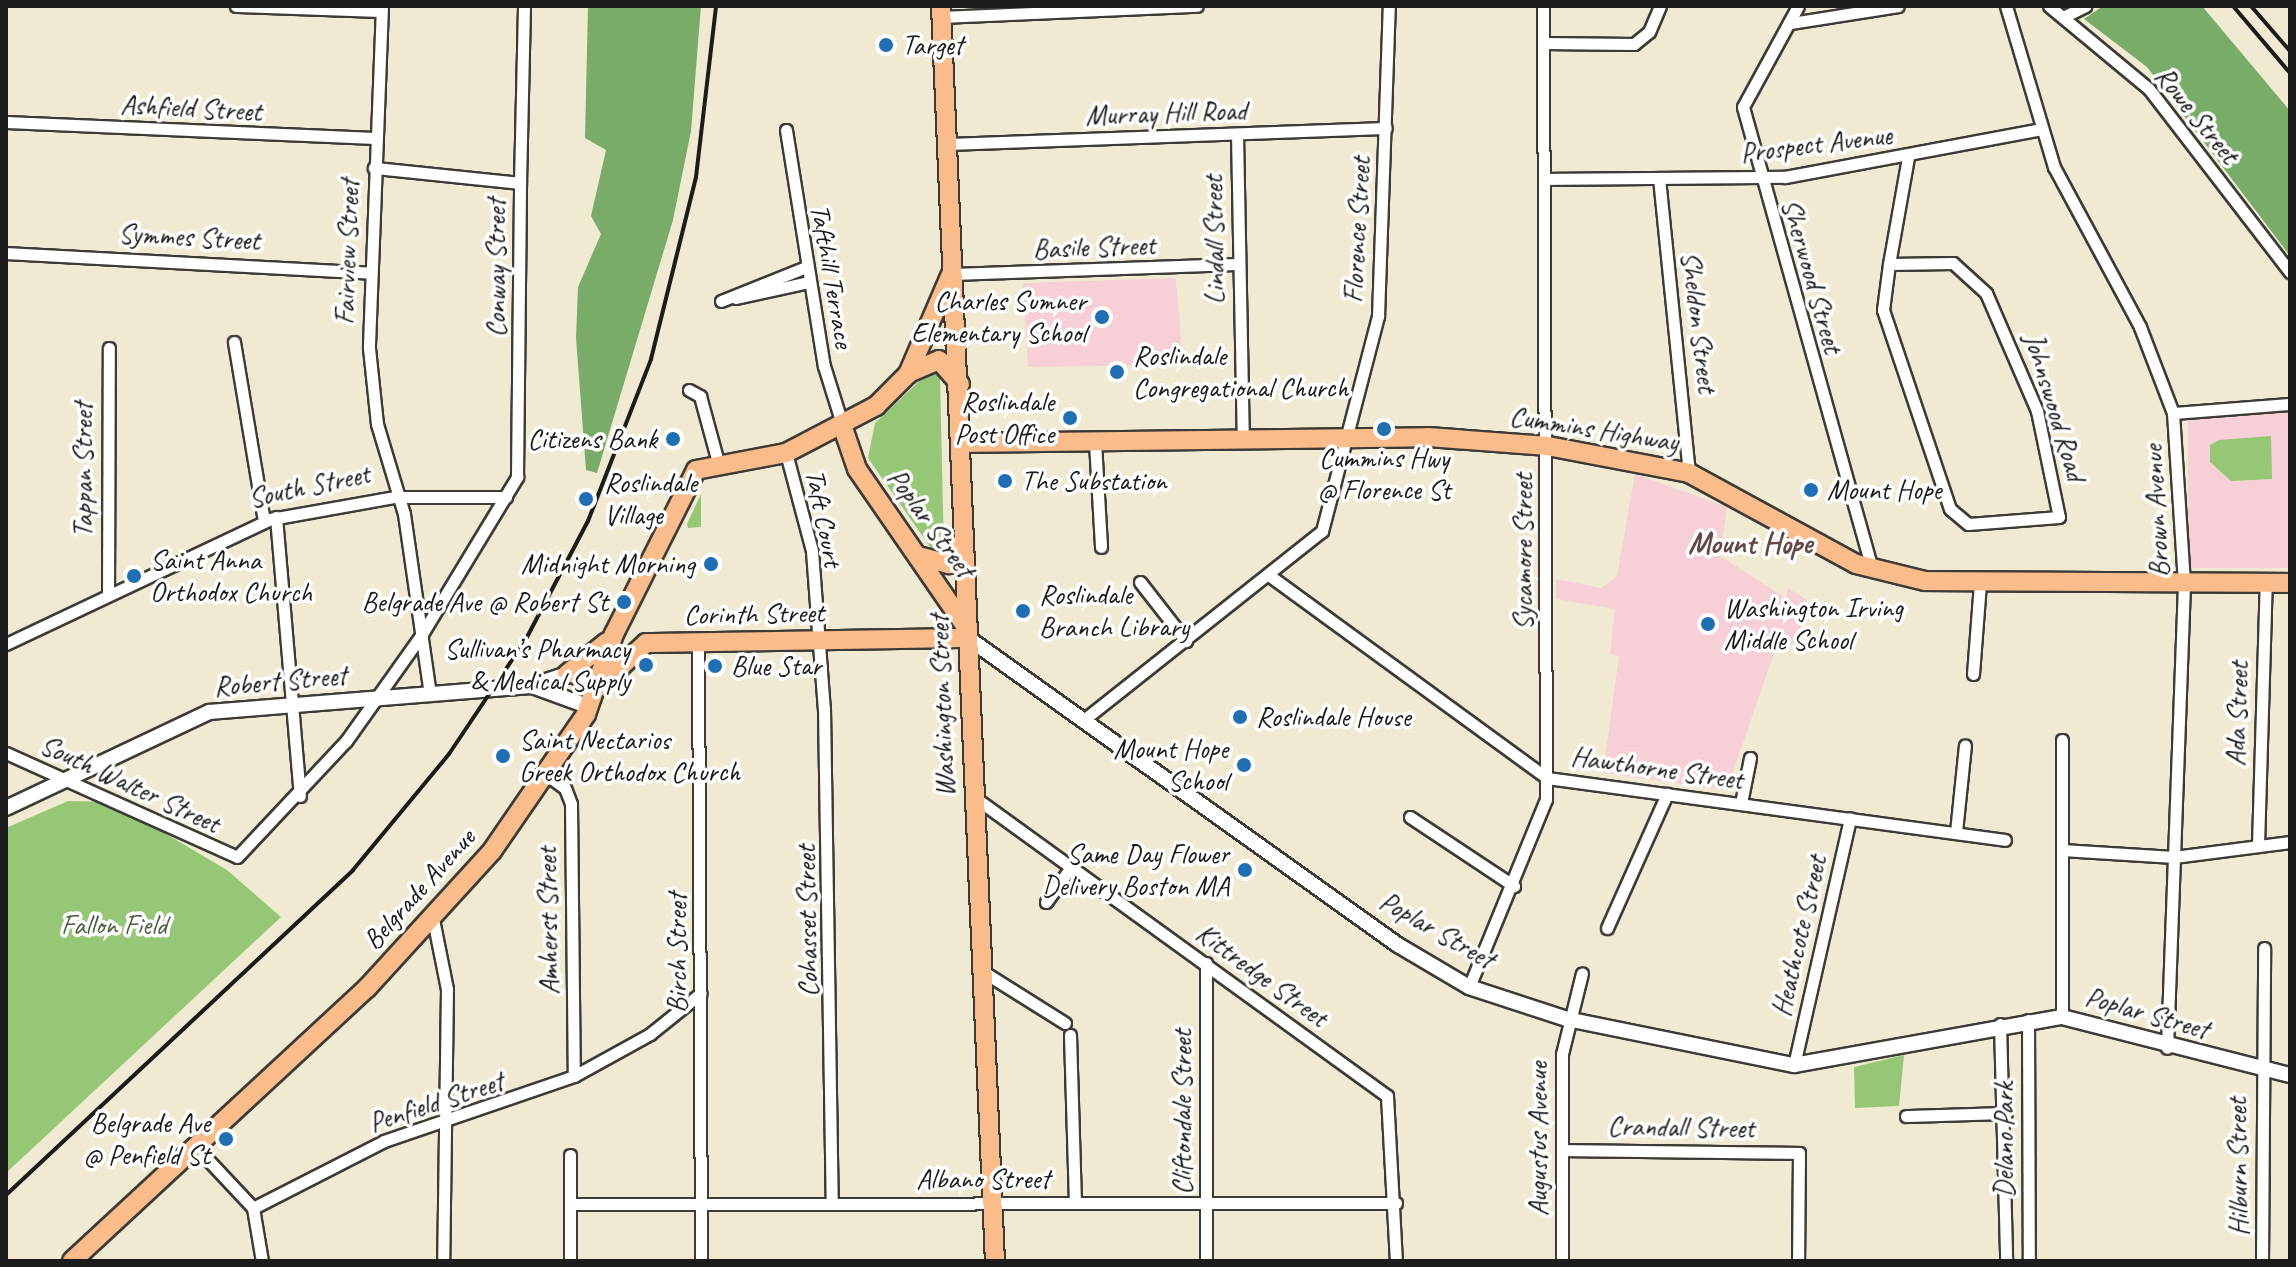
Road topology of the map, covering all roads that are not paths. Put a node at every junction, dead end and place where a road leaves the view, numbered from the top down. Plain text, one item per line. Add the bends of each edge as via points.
1 (236, 6) edge
2 (524, 6) edge
3 (1197, 6) edge
4 (1389, 6) edge
5 (1543, 6) edge
6 (1660, 6) edge
7 (1798, 6) edge
8 (1898, 6) edge
9 (2006, 6) edge
10 (2049, 6) edge
11 (2086, 6) edge
12 (381, 9) edge
13 (941, 12) edge
14 (2063, 17) junction
15 (1791, 23) junction
16 (1543, 43) junction
17 (6, 122) edge
18 (1386, 128) junction
19 (2042, 129) junction
20 (786, 130) dead end
21 (1237, 134) junction
22 (375, 138) junction
23 (947, 144) junction
24 (1908, 157) junction
25 (374, 168) junction
26 (1659, 178) junction
27 (1545, 179) junction
28 (1760, 180) junction
29 (520, 183) junction
30 (6, 253) edge
31 (1238, 264) junction
32 (1889, 264) junction
33 (806, 267) junction
34 (2290, 272) edge
35 (370, 273) junction
36 (951, 274) junction
37 (809, 282) junction
38 (234, 342) dead end
39 (109, 348) dead end
40 (908, 374) junction
41 (960, 384) junction
42 (689, 390) dead end
43 (2290, 404) edge
44 (2173, 413) junction
45 (843, 428) junction
46 (1348, 438) junction
47 (1243, 441) junction
48 (1095, 442) junction
49 (961, 443) junction
50 (1548, 446) junction
51 (786, 453) junction
52 (719, 466) junction
53 (1689, 473) junction
54 (395, 497) junction
55 (506, 497) junction
56 (270, 519) junction
57 (964, 542) junction
58 (1101, 547) dead end
59 (919, 555) junction
60 (1872, 569) junction
61 (1270, 576) junction
62 (1140, 582) dead end
63 (2266, 583) junction
64 (2290, 583) edge
65 (1980, 584) junction
66 (2184, 584) junction
67 (108, 593) junction
68 (633, 608) junction
69 (422, 634) junction
70 (614, 634) junction
71 (968, 638) junction
72 (819, 640) junction
73 (1186, 641) junction
74 (646, 643) junction
75 (6, 644) edge
76 (698, 644) junction
77 (567, 674) junction
78 (1973, 674) dead end
79 (531, 686) junction
80 (597, 689) junction
81 (430, 695) junction
82 (380, 698) junction
83 (291, 707) junction
84 (590, 707) junction
85 (1086, 718) junction
86 (2062, 740) dead end
87 (1965, 745) dead end
88 (6, 753) edge
89 (1750, 758) dead end
90 (547, 775) junction
91 (1547, 778) junction
92 (63, 779) junction
93 (1667, 794) junction
94 (300, 796) junction
95 (974, 797) junction
96 (1741, 803) junction
97 (6, 808) edge
98 (1410, 817) dead end
99 (1850, 818) junction
100 (1956, 832) junction
101 (2005, 840) dead end
102 (2290, 842) edge
103 (2258, 845) junction
104 (2062, 850) junction
105 (233, 857) joint
106 (2174, 857) junction
107 (1072, 866) junction
108 (1514, 886) junction
109 (1046, 902) dead end
110 (433, 919) junction
111 (1607, 928) dead end
112 (2264, 948) dead end
113 (1206, 963) junction
114 (982, 971) junction
115 (1582, 973) dead end
116 (1469, 987) junction
117 (701, 993) junction
118 (2062, 1017) junction
119 (1567, 1019) junction
120 (2028, 1020) junction
121 (2000, 1024) junction
122 (2167, 1048) junction
123 (1794, 1065) junction
124 (2260, 1072) junction
125 (2290, 1075) edge
126 (574, 1076) junction
127 (2006, 1113) junction
128 (1906, 1116) dead end
129 (446, 1121) junction
130 (196, 1147) junction
131 (1563, 1150) junction
132 (570, 1155) dead end
133 (703, 1201) junction
134 (832, 1202) junction
135 (1075, 1203) junction
136 (1206, 1203) junction
137 (1396, 1203) junction
138 (571, 1204) junction
139 (992, 1205) junction
140 (253, 1208) junction
141 (72, 1261) edge
142 (262, 1261) edge
143 (443, 1261) edge
144 (570, 1261) edge
145 (701, 1261) edge
146 (995, 1261) edge
147 (1206, 1261) edge
148 (1396, 1261) edge
149 (1562, 1261) edge
150 (1798, 1261) edge
151 (2006, 1261) edge
152 (2029, 1261) edge
153 (2262, 1261) edge

1 - 12 street
2 - 29 street
3 - 13 street
4 - 18 street, Florence Street
5 - 16 street, Sycamore Street
6 - 16 street via 1649,32 1634,44
7 - 15 street, Sherwood Street
8 - 15 street
9 - 19 street, Brown Avenue
10 - 14 street, Rowe Street
11 - 14 street
12 - 22 street, Fairview Street
13 - 23 main road, Washington Street
14 - 34 street, Rowe Street via 2149,89
15 - 28 street, Sherwood Street via 1743,107
16 - 27 street, Sycamore Street
17 - 22 street, Ashfield Street
18 - 21 street, Murray Hill Road
18 - 46 street, Florence Street via 1378,316
19 - 24 street, Prospect Avenue
19 - 44 street, Brown Avenue via 2077,221 2140,327
20 - 33 street, Tafthill Terrace
21 - 23 street, Murray Hill Road
21 - 31 street, Lindall Street
22 - 25 street, Fairview Street
23 - 36 main road, Washington Street
24 - 28 street, Prospect Avenue
24 - 32 street, Johnswood Road
25 - 29 street, Conway Street
25 - 35 street, Fairview Street
26 - 27 street, Prospect Avenue
26 - 28 street, Prospect Avenue
26 - 53 street, Sheldon Street
27 - 50 street, Sycamore Street
28 - 60 street, Sherwood Street
29 - 55 street, Conway Street via 518,472
30 - 35 street, Symmes Street
31 - 36 street, Basile Street
31 - 47 street, Lindall Street
32 - 32 street, Johnswood Road via 1886,328 1950,509 1968,524 2059,517 2037,411 1986,293 1953,263
33 - 37 street, Tafthill Terrace
33 - 37 street via 721,301
35 - 54 street, Fairview Street via 374,394
36 - 40 main road
36 - 41 main road, Washington Street
37 - 45 street, Tafthill Terrace
38 - 56 street
39 - 67 street, Tappan Street
40 - 41 main road via 939,360
40 - 45 main road
41 - 49 main road, Washington Street
42 - 52 street via 700,396
43 - 44 street
44 - 66 street, Brown Avenue
45 - 51 main road
45 - 59 main road, Poplar Street via 857,469
46 - 47 main road, Cummins Highway
46 - 50 main road, Cummins Highway
46 - 61 street, Florence Street via 1322,531
47 - 48 main road, Cummins Highway
48 - 49 main road, Cummins Highway
48 - 58 street
49 - 57 main road, Washington Street
50 - 53 main road, Cummins Highway
50 - 91 street, Sycamore Street
51 - 52 main road
51 - 72 street, Taft Court via 812,551
52 - 68 main road, Belgrade Avenue via 696,470
53 - 60 main road, Cummins Highway
54 - 55 street, South Street
54 - 56 street, South Street
54 - 69 street, Fairview Street
55 - 69 street, Conway Street
56 - 67 street, South Street
56 - 83 street
57 - 59 main road via 949,564
57 - 71 main road, Washington Street
59 - 71 main road, Poplar Street via 954,602
60 - 65 main road, Cummins Highway
61 - 73 street, Florence Street
61 - 91 street, Hawthorne Street
62 - 73 street
63 - 64 main road, Cummins Highway
63 - 66 main road, Cummins Highway
63 - 103 street, Ada Street
65 - 66 main road, Cummins Highway
65 - 78 street
66 - 106 street, Brown Avenue
67 - 75 street, South Street
68 - 70 main road, Belgrade Avenue
68 - 74 main road via 632,632
69 - 81 street, Fairview Street
69 - 82 street, Conway Street
70 - 77 main road
70 - 80 main road, Belgrade Avenue
71 - 72 main road, Corinth Street
71 - 85 street, Poplar Street
71 - 95 main road, Washington Street
72 - 76 main road, Corinth Street
72 - 134 street, Cohasset Street via 833,903
73 - 85 street, Florence Street
74 - 76 main road, Corinth Street
74 - 80 main road, Corinth Street
76 - 117 street, Birch Street
77 - 79 street, Robert Street
77 - 80 street
79 - 81 street, Robert Street
79 - 84 street, Robert Street
80 - 84 main road, Belgrade Avenue
81 - 82 street, Robert Street
82 - 83 street, Robert Street
82 - 94 street, Conway Street
83 - 92 street, Robert Street via 209,712
83 - 94 street
84 - 90 main road, Belgrade Avenue
85 - 116 street, Poplar Street via 1399,946
86 - 104 street
87 - 100 street
88 - 92 street, South Walter Street
89 - 96 street
90 - 110 main road, Belgrade Avenue
90 - 126 street, Amherst Street via 565,788 571,804
91 - 93 street, Hawthorne Street
91 - 108 street, Sycamore Street via 1544,816
92 - 97 street, Robert Street
92 - 105 street, South Walter Street
93 - 96 street, Hawthorne Street
93 - 111 street
94 - 105 street, Conway Street
95 - 107 street, Kittredge Street
95 - 114 main road, Washington Street
96 - 99 street, Hawthorne Street
98 - 108 street
99 - 100 street, Hawthorne Street
99 - 123 street, Heathcote Street
100 - 101 street, Hawthorne Street
102 - 103 street
103 - 106 street
104 - 106 street
104 - 118 street
106 - 122 street, Brown Avenue
107 - 109 street
107 - 113 street, Kittredge Street
108 - 116 street, Sycamore Street
110 - 129 street via 447,989
110 - 130 main road, Belgrade Avenue
112 - 124 street, Hilburn Street
113 - 136 street, Cliftondale Street
113 - 137 street, Kittredge Street via 1387,1096
114 - 135 street via 1067,1029
114 - 139 main road, Washington Street
115 - 119 street, Augustus Avenue
116 - 119 street, Poplar Street
117 - 126 street, Penfield Street via 650,1034
117 - 133 street, Birch Street
118 - 120 street, Poplar Street
118 - 122 street, Poplar Street
119 - 123 street, Poplar Street
119 - 131 street, Augustus Avenue
120 - 121 street, Poplar Street
120 - 152 street, Delano Park
121 - 123 street, Poplar Street
121 - 127 street, Delano Park
122 - 124 street, Poplar Street
124 - 125 street, Poplar Street
124 - 153 street, Hilburn Street
126 - 129 street, Penfield Street
127 - 128 street
127 - 151 street, Delano Park
129 - 140 street, Penfield Street via 384,1141
129 - 143 street
130 - 140 street
130 - 141 main road, Belgrade Avenue
131 - 149 street, Augustus Avenue
131 - 150 street, Crandall Street via 1799,1153
132 - 138 street
133 - 134 street, Albano Street
133 - 138 street, Albano Street
133 - 145 street, Birch Street
134 - 139 street, Albano Street
135 - 136 street, Albano Street
135 - 139 street, Albano Street
136 - 137 street, Albano Street
136 - 147 street, Cliftondale Street
137 - 148 street, Kittredge Street
138 - 144 street
139 - 146 main road, Washington Street
140 - 142 street

